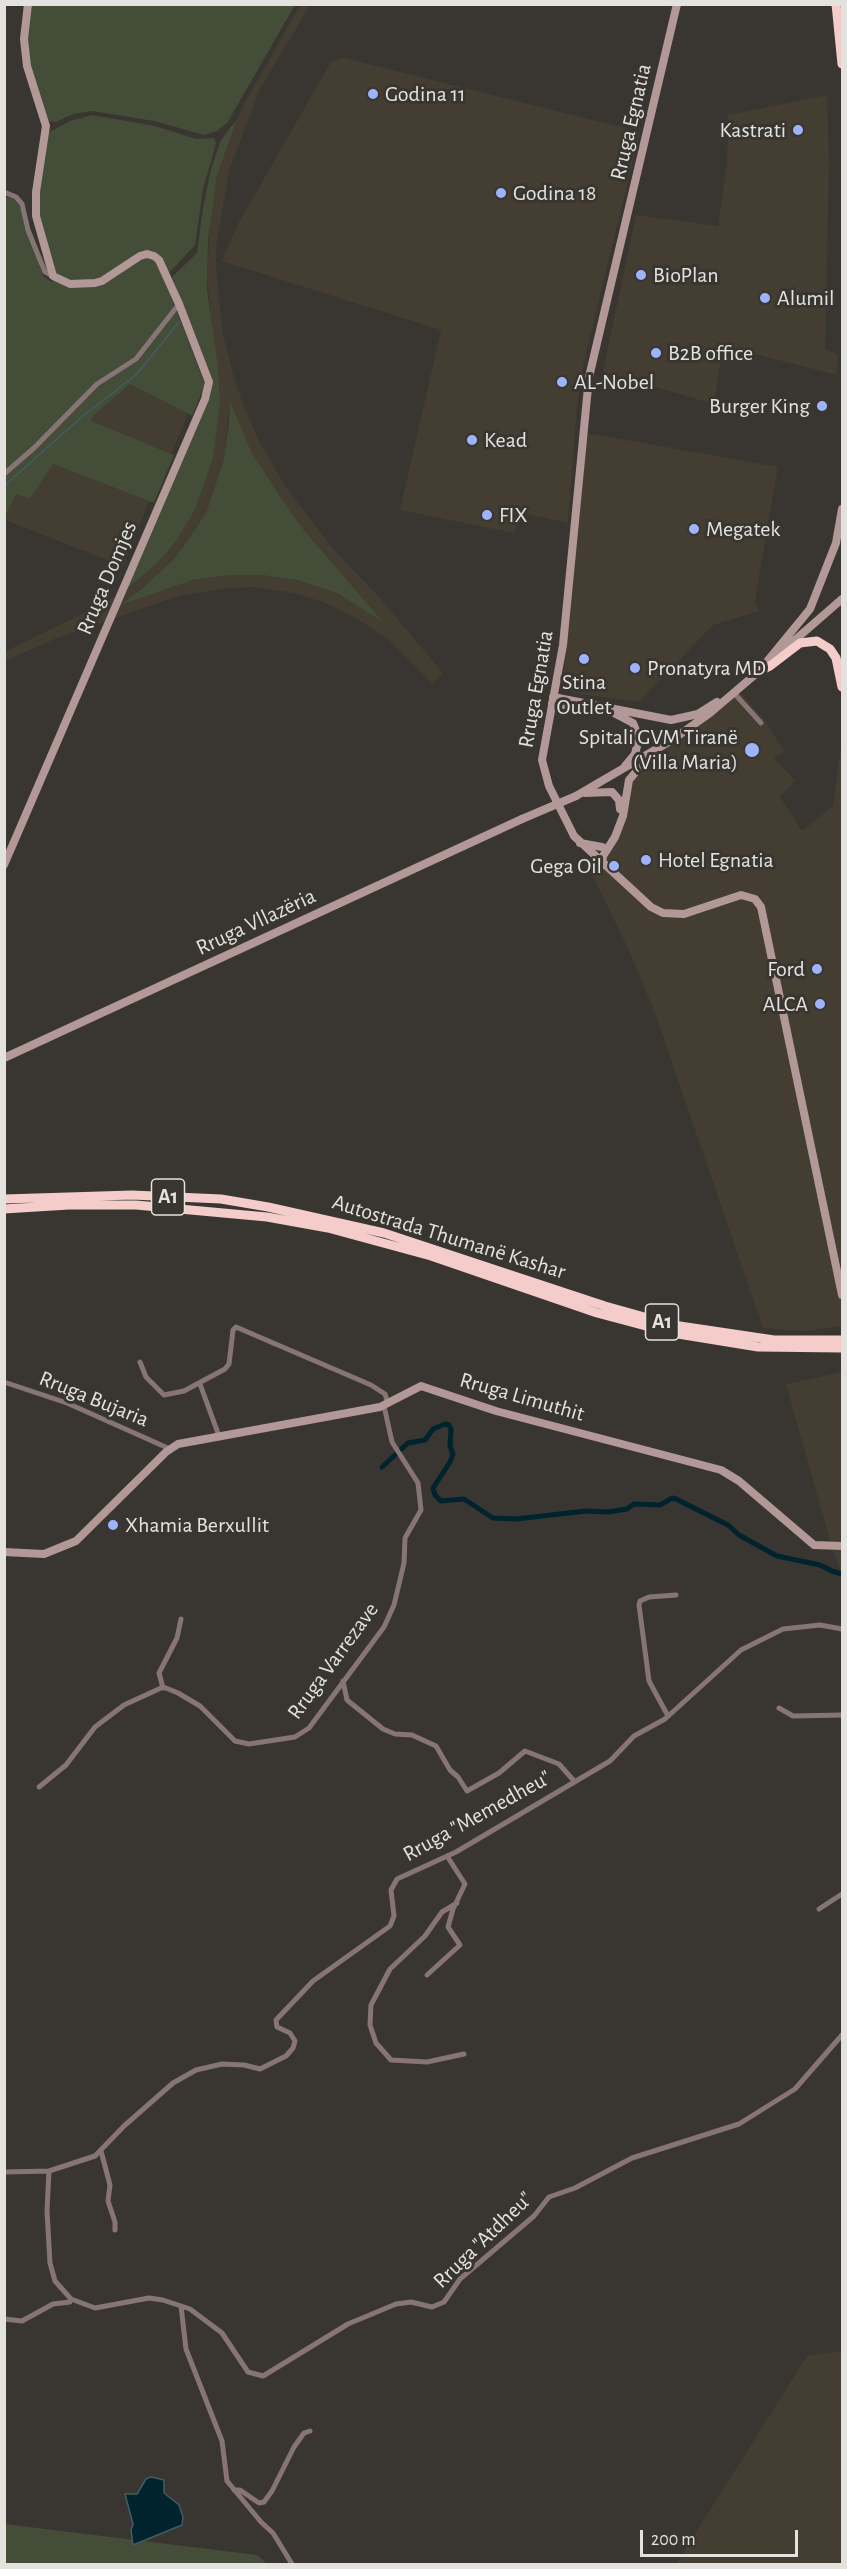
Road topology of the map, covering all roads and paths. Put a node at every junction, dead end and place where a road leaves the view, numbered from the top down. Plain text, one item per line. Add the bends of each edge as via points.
1 (28, 4) edge
2 (677, 4) edge
3 (836, 4) edge
4 (843, 64) edge
5 (4, 192) edge
6 (53, 276) junction
7 (179, 304) junction
8 (4, 474) edge
9 (843, 509) edge
10 (843, 599) edge
11 (760, 671) junction
12 (556, 680) junction
13 (843, 687) edge
14 (734, 693) junction
15 (552, 700) junction
16 (570, 703) junction
17 (549, 720) junction
18 (761, 723) dead end
19 (655, 751) junction
20 (617, 773) junction
21 (578, 794) junction
22 (579, 843) junction
23 (606, 846) junction
24 (595, 857) junction
25 (4, 865) edge
26 (602, 865) junction
27 (4, 1058) edge
28 (4, 1199) edge
29 (4, 1209) edge
30 (843, 1295) edge
31 (843, 1335) edge
32 (740, 1340) junction
33 (843, 1340) edge
34 (757, 1342) junction
35 (843, 1350) edge
36 (140, 1362) dead end
37 (4, 1382) edge
38 (200, 1383) junction
39 (386, 1405) junction
40 (219, 1436) junction
41 (170, 1449) junction
42 (843, 1546) edge
43 (4, 1552) edge
44 (676, 1595) dead end
45 (181, 1619) dead end
46 (843, 1629) edge
47 (343, 1681) junction
48 (163, 1688) junction
49 (779, 1708) dead end
50 (843, 1715) edge
51 (668, 1716) junction
52 (575, 1782) junction
53 (39, 1787) dead end
54 (447, 1856) junction
55 (843, 1894) edge
56 (457, 1903) junction
57 (819, 1909) dead end
58 (427, 1975) dead end
59 (843, 2035) edge
60 (464, 2054) dead end
61 (101, 2151) junction
62 (49, 2171) junction
63 (4, 2172) edge
64 (115, 2230) dead end
65 (71, 2300) junction
66 (181, 2306) junction
67 (4, 2319) edge
68 (310, 2431) dead end
69 (234, 2490) junction
70 (292, 2565) edge

1 - 6 main road via 24,39 27,66 46,126 36,216
2 - 12 main road, Rruga Egnatia via 589,377 567,612
3 - 4 highway
5 - 6 street via 22,204 45,272
6 - 7 main road, Rruga Domjes via 70,284 102,281 147,254 159,260
7 - 8 street via 136,359 97,384
7 - 25 main road, Rruga Domjes via 208,375 208,389
9 - 11 main road via 837,543 810,609
10 - 11 main road
11 - 13 highway via 800,643 817,641 836,658
11 - 14 main road
12 - 15 main road, Rruga Egnatia
12 - 16 main road
14 - 16 main road via 698,714 671,720
14 - 18 street
14 - 19 main road
15 - 16 main road
15 - 17 main road, Rruga Egnatia
16 - 17 main road
16 - 20 main road via 621,715 633,723 638,747
17 - 22 main road, Rruga Egnatia via 542,750 543,766 567,826
19 - 20 main road, Rruga Vllazëria
19 - 23 main road via 629,780 623,816
20 - 21 main road, Rruga Vllazëria
21 - 23 main road via 609,791 620,800 614,832
21 - 27 main road, Rruga Vllazëria, bridge
22 - 23 main road
22 - 24 main road, Rruga Egnatia
23 - 24 main road
23 - 26 main road
24 - 26 main road, Rruga Egnatia
26 - 30 main road, Rruga Egnatia via 642,901 663,913 684,914 741,895 755,899 761,907
28 - 32 highway, Autostrada Thumanë Kashar / A1 via 103,1195 220,1199 356,1226 635,1315
29 - 32 highway, Autostrada Thumanë Kashar / A1 via 136,1205 303,1223 431,1256 656,1330
31 - 34 highway
32 - 34 highway, Autostrada Thumanë Kashar / A1
32 - 34 highway
33 - 34 highway, Autostrada Thumanë Kashar / A1
34 - 35 highway, Autostrada Thumanë Kashar / A1
36 - 38 street via 146,1377 164,1395
37 - 41 street, Rruga Bujaria via 67,1403
38 - 39 street via 229,1364 236,1327 372,1385 385,1394
38 - 40 street
39 - 40 main road, Rruga Limuthit
39 - 42 main road, Rruga Limuthit via 412,1389 426,1386 496,1411 715,1467 739,1481 814,1545
39 - 47 street, Rruga Varrezave via 392,1442 418,1483 421,1510 405,1538 404,1563 384,1627
40 - 41 main road, Rruga Limuthit
41 - 43 main road via 76,1541 44,1554
44 - 51 street via 649,1597 639,1605 649,1681
45 - 48 street via 177,1638 159,1672
46 - 51 street, Rruga "Memedheu" via 829,1625 792,1627 766,1636 733,1654
47 - 48 street, Rruga Varrezave via 303,1733 249,1744 235,1741 200,1706
47 - 52 street via 347,1700 383,1729 436,1746 467,1791 499,1773 525,1751 559,1764
48 - 53 street via 143,1694 95,1726 66,1765
49 - 50 street via 793,1716
51 - 52 street, Rruga "Memedheu" via 634,1736 610,1761
52 - 54 street, Rruga "Memedheu"
54 - 56 street via 465,1884
54 - 61 street, Rruga "Memedheu" via 397,1879 391,1890 394,1916 390,1926 313,1981 276,2020 277,2027 293,2035 290,2053 265,2068 222,2064 183,2076
55 - 57 street
56 - 58 street via 448,1927 460,1945
56 - 60 street via 442,1912 425,1936 390,1970 371,2005 370,2025 376,2043 391,2060 427,2062
59 - 66 street, Rruga "Atdheu" via 795,2089 739,2124 633,2158 549,2197 534,2216 460,2279 444,2302 436,2306 396,2304 348,2324 263,2376 244,2368 222,2332
61 - 62 street, Rruga "Memedheu"
61 - 64 street
62 - 63 street, Rruga "Memedheu"
62 - 65 street via 50,2263 56,2281
65 - 66 street, Rruga "Atdheu" via 95,2308 149,2298
65 - 67 street via 53,2304 22,2321
66 - 69 street via 186,2349 214,2415 225,2452 225,2475
68 - 69 street via 294,2447 264,2502
69 - 70 street via 273,2533

